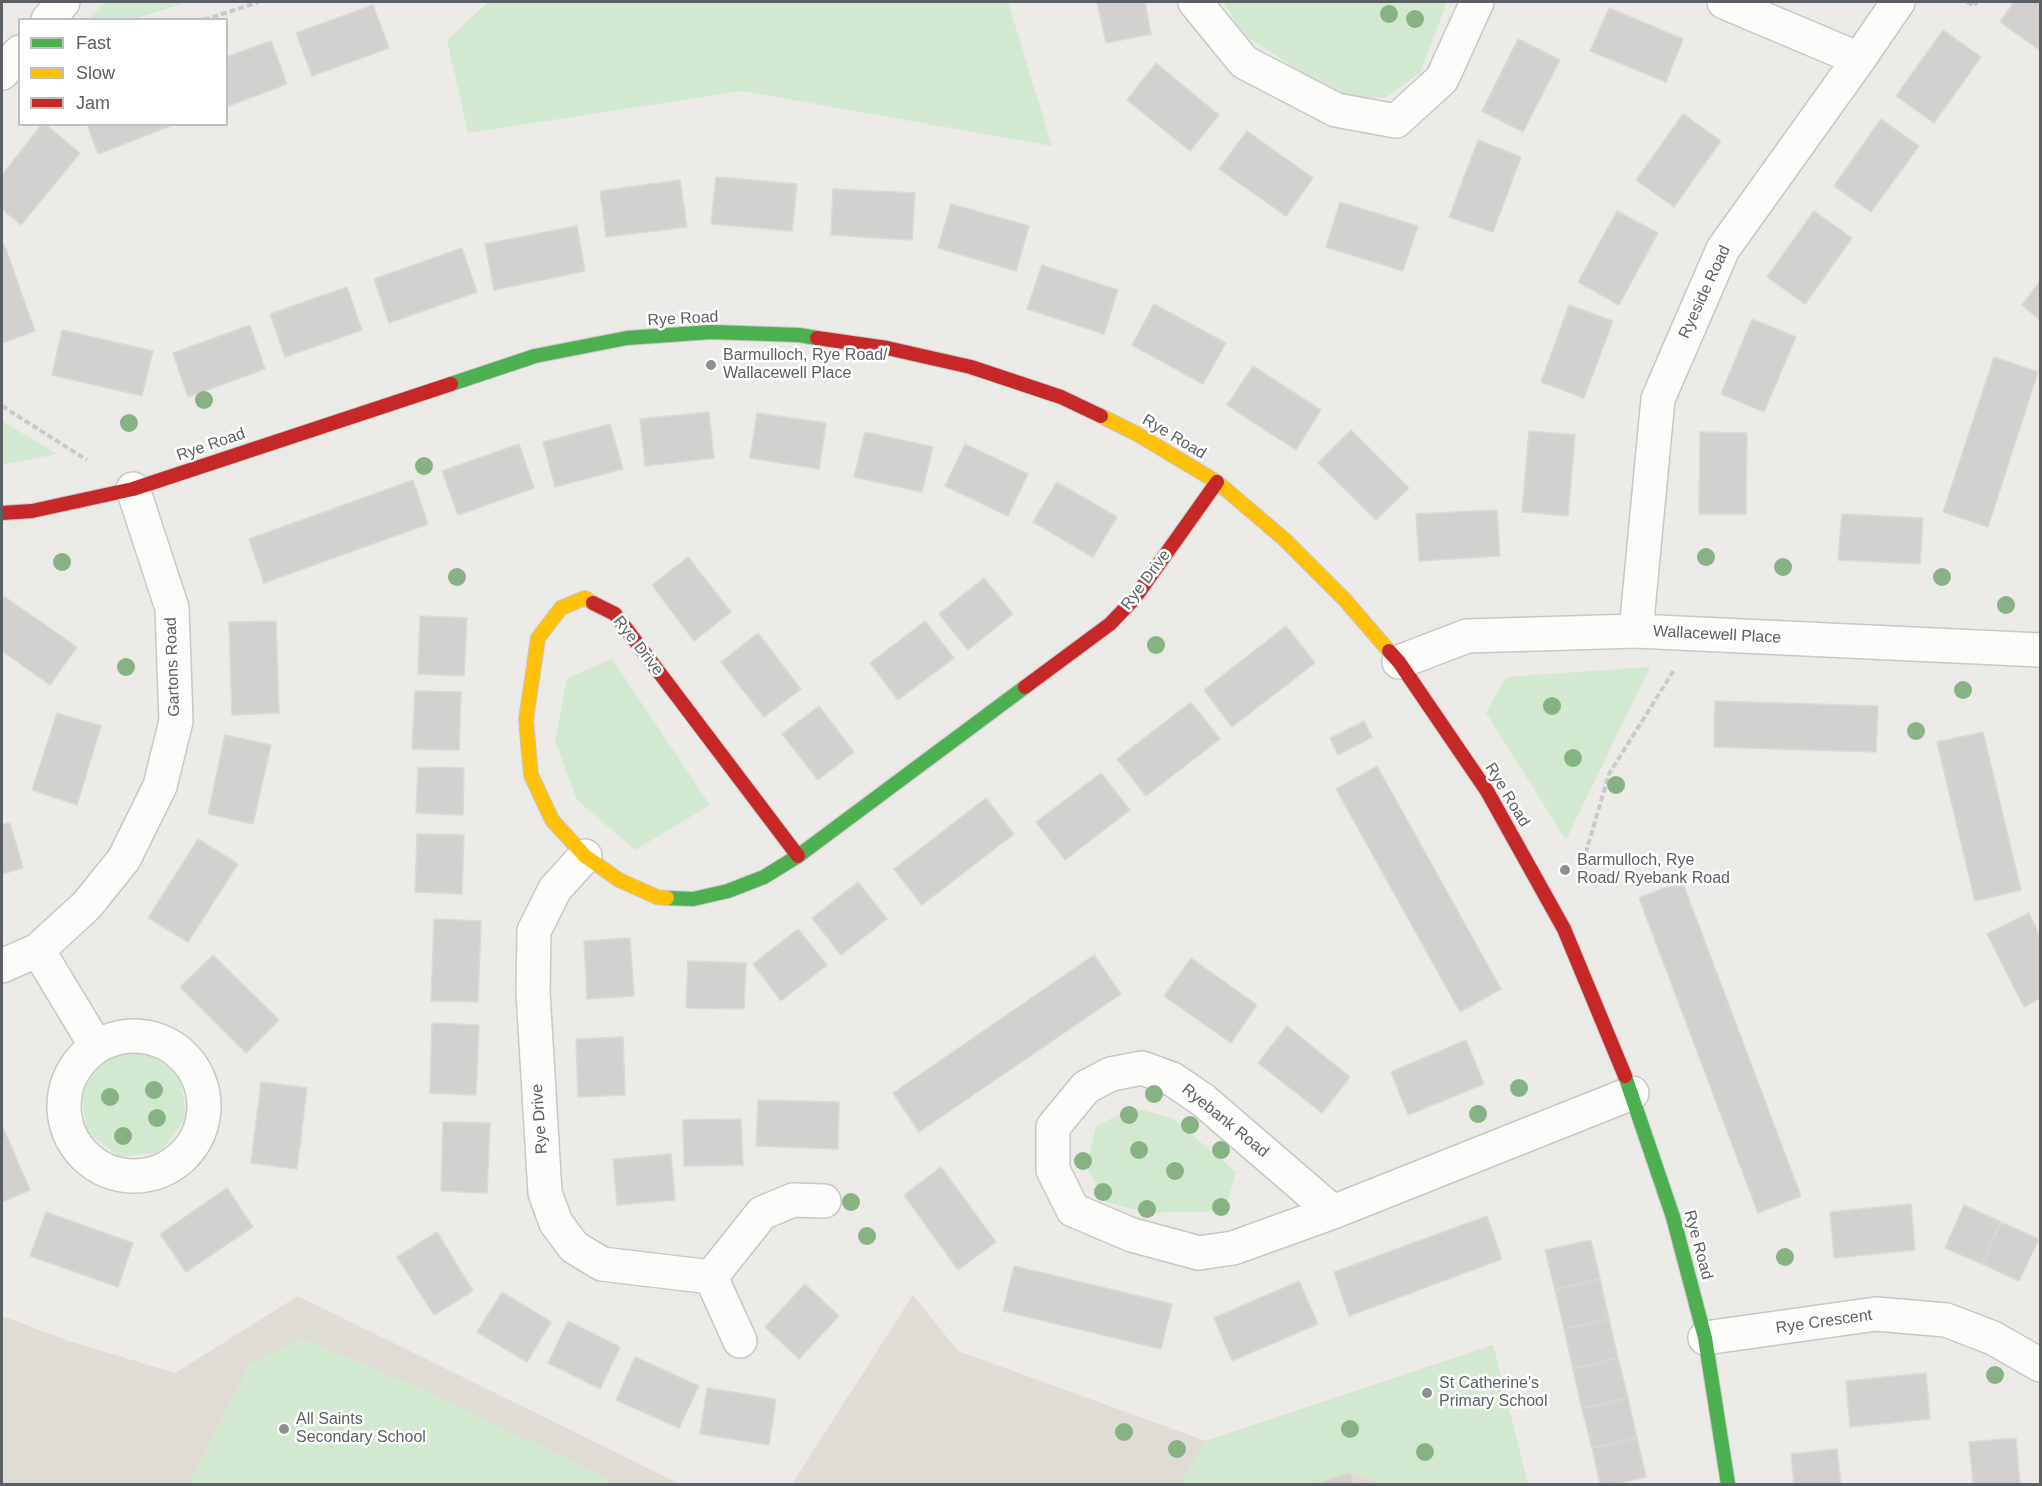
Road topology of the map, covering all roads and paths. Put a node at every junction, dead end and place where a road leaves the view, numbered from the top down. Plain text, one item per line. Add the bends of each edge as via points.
1 (63, 2) edge
2 (259, 2) edge
3 (1194, 2) edge
4 (1477, 2) edge
5 (1724, 2) edge
6 (1898, 2) edge
7 (1967, 2) edge
8 (1977, 2) edge
9 (50, 18) edge
10 (210, 18) edge
11 (18, 54) edge
12 (1859, 59) junction
13 (2, 72) edge
14 (2, 406) edge
15 (1217, 482) junction
16 (134, 489) junction
17 (2, 513) edge
18 (1636, 630) junction
19 (1697, 634) junction
20 (2040, 650) edge
21 (1399, 662) junction
22 (585, 856) junction
23 (798, 856) junction
24 (1564, 929) junction
25 (38, 950) junction
26 (2, 966) edge
27 (96, 1046) junction
28 (1632, 1094) junction
29 (824, 1201) dead end
30 (1333, 1212) junction
31 (711, 1277) junction
32 (1705, 1338) junction
33 (740, 1341) dead end
34 (2040, 1365) edge
35 (1728, 1485) edge

1 - 9 street
2 - 10 path
3 - 4 street via 1244,62 1336,110 1396,121 1442,79
5 - 12 street
6 - 12 street, Ryeside Road
7 - 8 path via 1974,6
11 - 13 street
12 - 18 street, Ryeside Road via 1723,249 1658,399
14 - 16 path
15 - 16 street, Rye Road via 1137,434 1061,397 971,367 887,348 799,335 711,332 627,338 535,356
15 - 21 street, Rye Road via 1284,538
15 - 23 street, Rye Drive via 1134,599 1110,624
16 - 17 street, Rye Road via 32,511
16 - 25 street, Gartons Road via 171,608 176,721 160,786 124,859 87,905
18 - 19 street, Wallacewell Place
18 - 21 street, Wallacewell Place via 1467,636
19 - 20 street, Wallacewell Place
19 - 24 path via 1609,774
21 - 24 street, Rye Road via 1487,791
22 - 23 street, Rye Drive via 619,880 657,897 693,899 764,877
22 - 23 street, Rye Drive via 552,820 531,775 526,720 538,638 561,608 585,598 615,614
22 - 31 street, Rye Drive via 555,889 534,931 532,992 545,1193 556,1223 573,1247 602,1264
24 - 28 street, Rye Road
25 - 26 street, Gartons Road
25 - 27 street
27 - 27 street via 121,1036 147,1035 171,1044 191,1062 203,1086 205,1111 198,1137 183,1158 160,1172 135,1177 109,1172 87,1159 71,1138 63,1113 65,1086 77,1063
28 - 30 street, Ryebank Road
28 - 32 street, Rye Road via 1673,1217
29 - 31 street via 792,1200 762,1213
30 - 30 street, Ryebank Road via 1233,1248 1199,1253 1132,1235 1073,1210 1053,1170 1053,1127 1086,1087 1111,1074 1142,1068 1172,1079 1203,1100
31 - 33 street
32 - 34 street, Rye Crescent via 1876,1314 1946,1320 1993,1338
32 - 35 street, Rye Road

